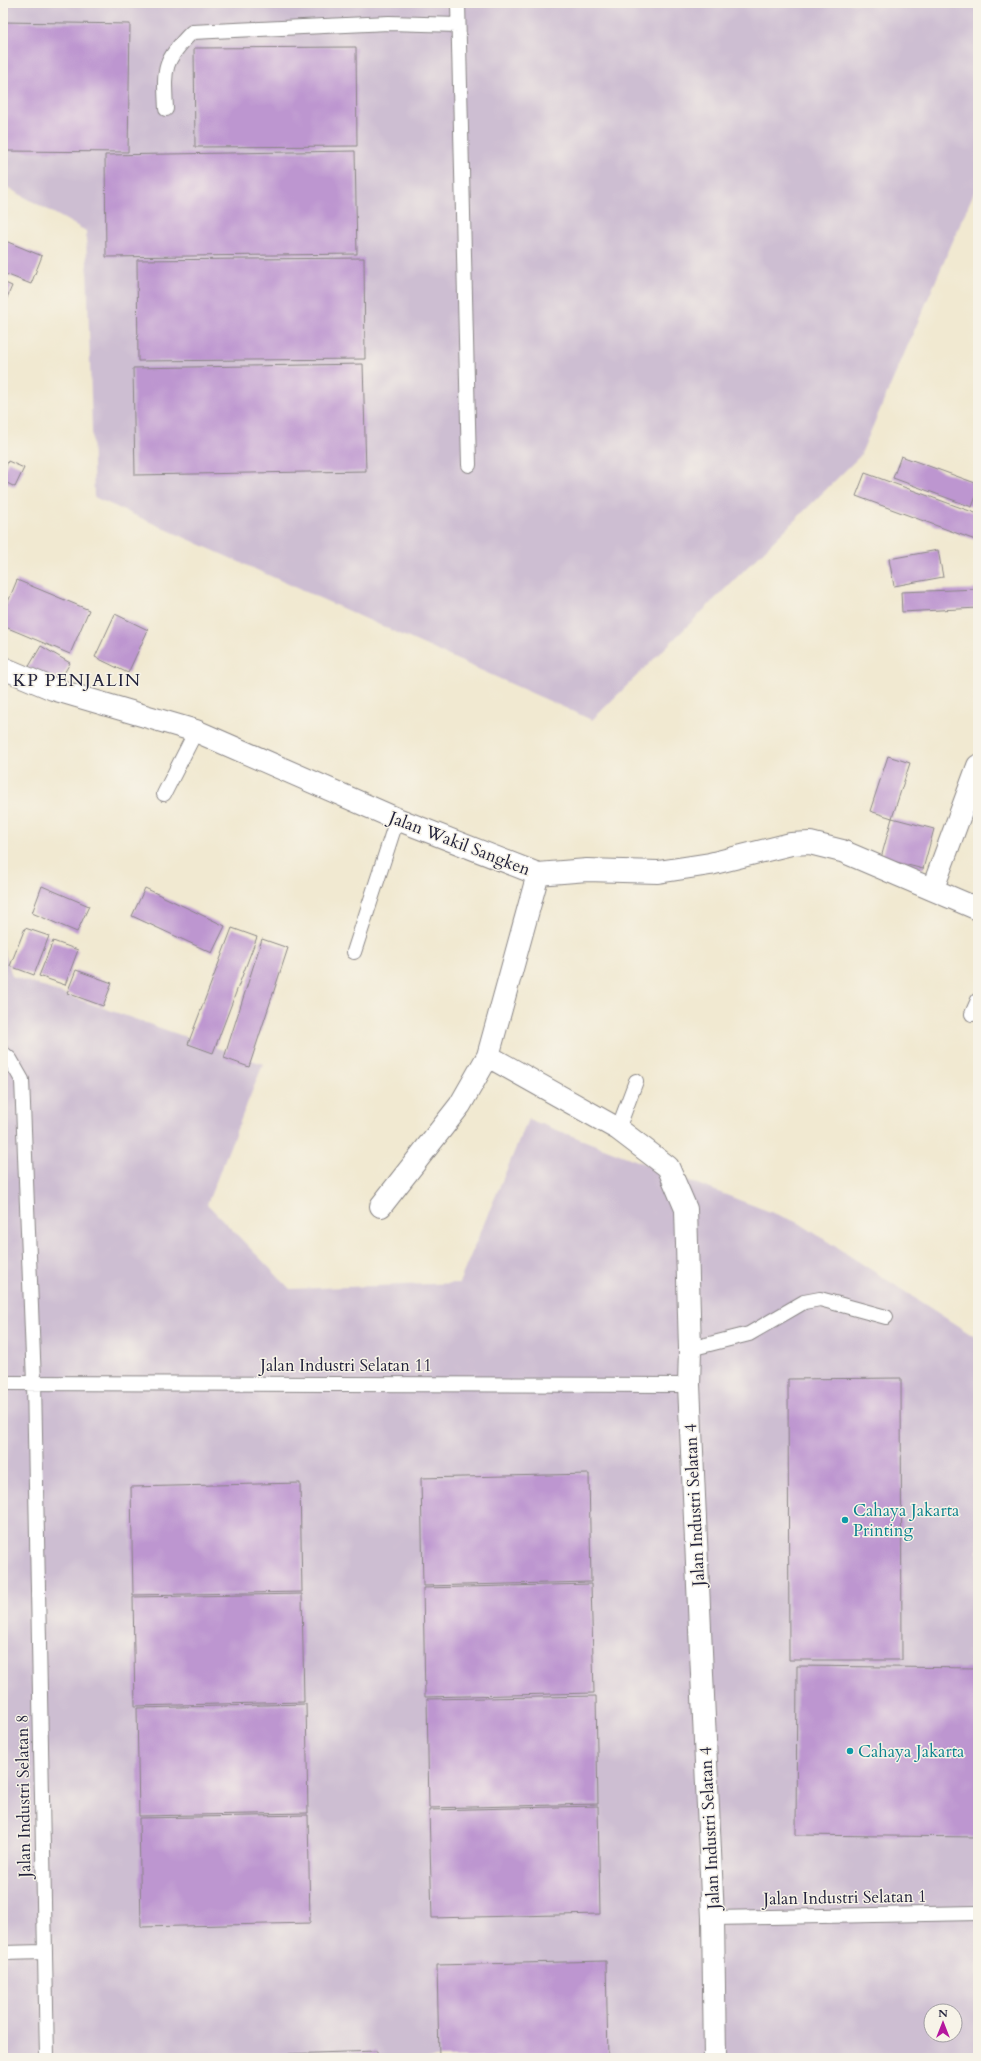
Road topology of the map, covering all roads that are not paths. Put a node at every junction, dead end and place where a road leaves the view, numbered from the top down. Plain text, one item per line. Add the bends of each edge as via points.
1 (458, 3) edge
2 (458, 25) junction
3 (166, 109) dead end
4 (469, 464) dead end
5 (3, 668) edge
6 (196, 731) junction
7 (978, 766) edge
8 (164, 794) dead end
9 (397, 820) junction
10 (538, 874) junction
11 (933, 888) junction
12 (978, 909) edge
13 (354, 952) dead end
14 (978, 1000) edge
15 (972, 1014) dead end
16 (3, 1053) edge
17 (488, 1056) junction
18 (636, 1081) dead end
19 (618, 1128) junction
20 (380, 1206) dead end
21 (886, 1317) dead end
22 (690, 1348) junction
23 (34, 1382) junction
24 (3, 1383) edge
25 (689, 1385) junction
26 (978, 1913) edge
27 (714, 1918) junction
28 (44, 1952) junction
29 (3, 1953) edge
30 (47, 2058) edge
31 (715, 2058) edge

1 - 2 lane
2 - 3 lane via 389,23 192,32 174,50 164,72
2 - 4 lane
5 - 6 street, Jalan Wakil Sangken via 53,689
6 - 8 lane
6 - 9 street, Jalan Wakil Sangken
7 - 11 street
9 - 10 street, Jalan Wakil Sangken
9 - 13 lane
10 - 11 street, Jalan Wakil Sangken via 587,870 658,872 710,864 791,844 810,843 842,851
10 - 17 street
11 - 12 street, Jalan Wakil Sangken
14 - 15 lane
16 - 23 lane, Jalan Industri Selatan 8 via 10,1059 22,1080
17 - 19 street, Jalan Industri Selatan 4
17 - 20 street via 460,1105
18 - 19 lane
19 - 22 street, Jalan Industri Selatan 4 via 668,1167 686,1209
21 - 22 lane via 820,1299 804,1302 749,1334
22 - 25 street, Jalan Industri Selatan 4
23 - 24 lane, Jalan Industri Selatan 11
23 - 25 lane, Jalan Industri Selatan 11
23 - 28 lane, Jalan Industri Selatan 8
25 - 27 street, Jalan Industri Selatan 4
26 - 27 lane, Jalan Industri Selatan 1
27 - 31 street, Jalan Industri Selatan 4
28 - 29 lane
28 - 30 lane, Jalan Industri Selatan 8

